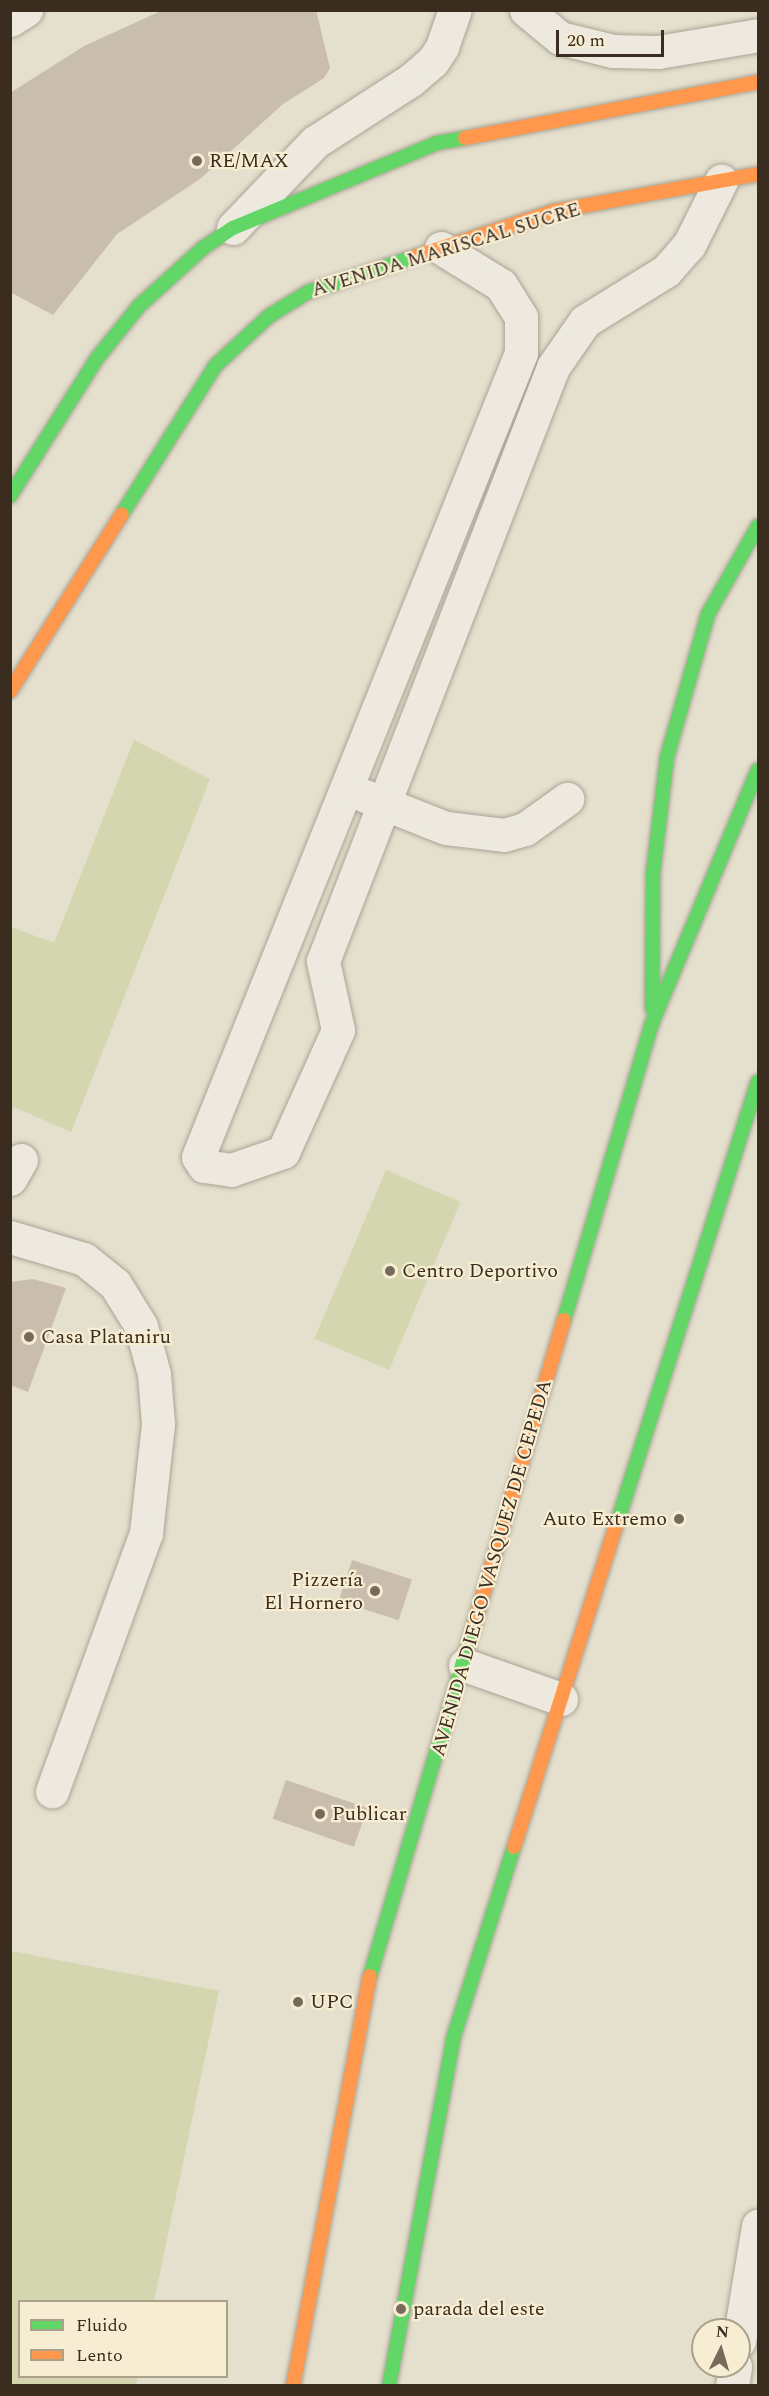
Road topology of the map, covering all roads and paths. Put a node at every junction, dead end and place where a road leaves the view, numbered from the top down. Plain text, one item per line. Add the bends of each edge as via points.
1 (26, 10) edge
2 (455, 10) edge
3 (526, 10) edge
4 (10, 20) edge
5 (759, 35) edge
6 (759, 82) edge
7 (759, 174) edge
8 (735, 186) junction
9 (233, 228) junction
10 (441, 248) junction
11 (478, 457) junction
12 (513, 472) junction
13 (10, 495) edge
14 (759, 526) edge
15 (406, 637) junction
16 (441, 656) junction
17 (10, 691) edge
18 (759, 770) edge
19 (346, 790) junction
20 (567, 799) dead end
21 (385, 803) junction
22 (283, 944) junction
23 (323, 961) junction
24 (652, 1023) junction
25 (759, 1082) edge
26 (10, 1237) edge
27 (465, 1665) junction
28 (561, 1699) junction
29 (52, 1791) dead end
30 (759, 2226) edge
31 (743, 2318) edge
32 (295, 2370) edge
33 (274, 2385) edge
34 (389, 2385) edge

1 - 4 street
2 - 9 street via 433,61 411,80 315,142
3 - 5 street via 560,38 613,51 658,52
6 - 9 main road via 437,143
7 - 8 main road, AVENIDA MARISCAL SUCRE
8 - 10 main road, AVENIDA MARISCAL SUCRE via 555,212
8 - 12 street via 666,272 603,307 585,321 562,350
9 - 13 main road via 203,248 139,306 98,357
10 - 11 street via 501,285 521,317 521,353
10 - 17 main road, AVENIDA MARISCAL SUCRE via 308,292 269,316 216,365
11 - 12 street
11 - 15 street
12 - 16 street
14 - 24 main road via 708,614 667,757 653,873
15 - 16 street
15 - 19 street
16 - 21 street
18 - 24 main road, AVENIDA DIEGO VASQUEZ DE CEPEDA
19 - 21 street
19 - 22 street
20 - 21 street via 525,829 504,835 446,828
21 - 23 street
22 - 23 street
22 - 23 street via 198,1157 204,1166 231,1170 283,1152 338,1030
24 - 27 main road, AVENIDA DIEGO VASQUEZ DE CEPEDA
25 - 28 main road
26 - 29 street via 84,1259 115,1284 141,1326 154,1374 155,1473 146,1533
27 - 28 street
27 - 32 main road, AVENIDA DIEGO VASQUEZ DE CEPEDA via 365,1993
28 - 34 main road via 453,2039
30 - 31 street
32 - 33 street

